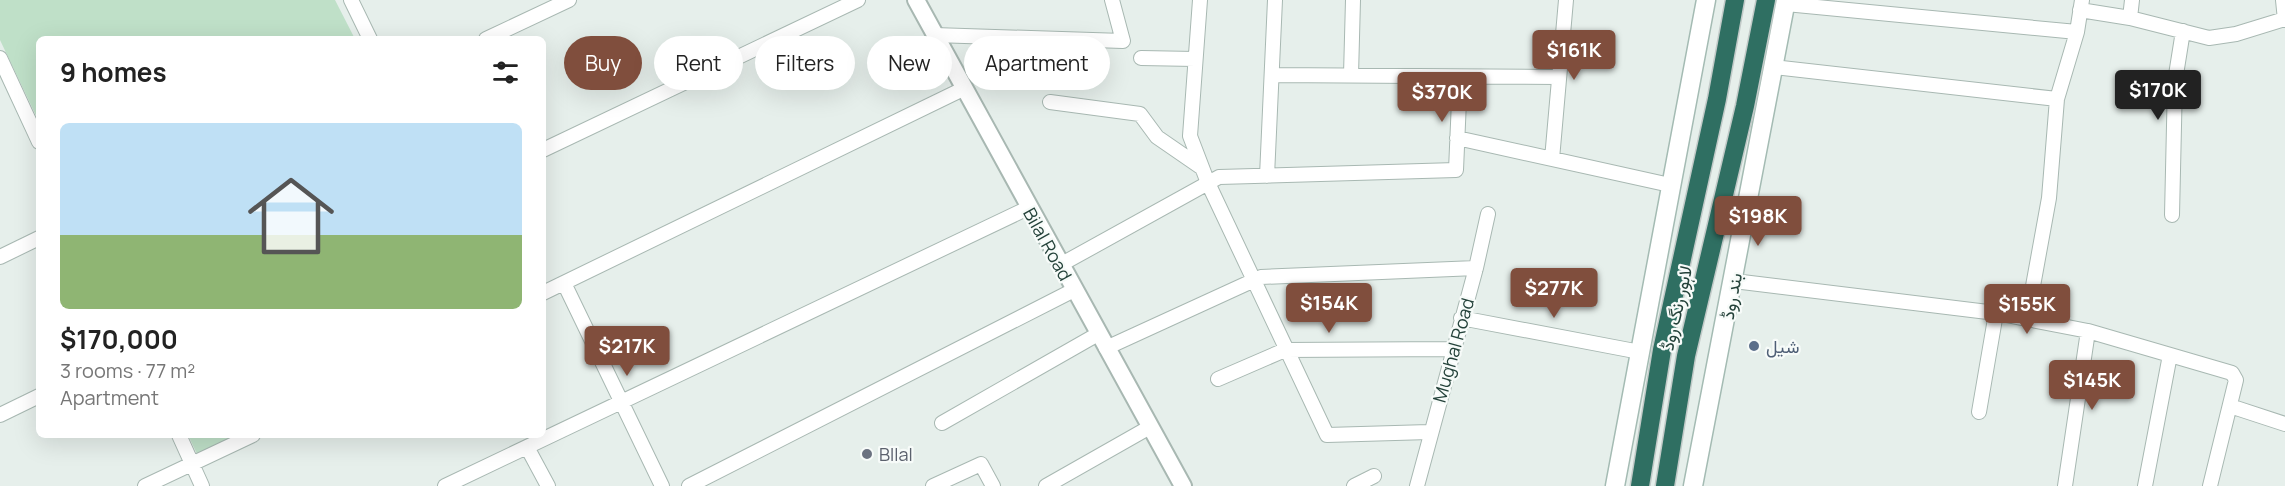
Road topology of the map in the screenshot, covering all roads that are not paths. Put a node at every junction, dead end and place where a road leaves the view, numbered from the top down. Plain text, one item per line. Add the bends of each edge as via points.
1 (351, 0) edge
2 (568, 0) edge
3 (858, 0) edge
4 (916, 0) edge
5 (1112, 0) edge
6 (1200, 0) edge
7 (1275, 0) edge
8 (1353, 0) edge
9 (1566, 0) edge
10 (1706, 0) edge
11 (1735, 0) edge
12 (1766, 0) edge
13 (2132, 0) edge
14 (2283, 0) edge
15 (1786, 2) edge
16 (2081, 5) edge
17 (2130, 18) junction
18 (2285, 20) edge
19 (2184, 31) junction
20 (2076, 32) junction
21 (934, 35) junction
22 (369, 36) edge
23 (492, 36) edge
24 (0, 58) edge
25 (1141, 58) dead end
26 (1196, 59) junction
27 (1774, 67) junction
28 (1272, 75) junction
29 (1351, 75) junction
30 (1460, 77) junction
31 (1559, 77) junction
32 (963, 89) junction
33 (2057, 99) junction
34 (1050, 102) dead end
35 (36, 135) edge
36 (1456, 138) junction
37 (546, 149) edge
38 (1551, 159) junction
39 (1202, 168) junction
40 (1267, 176) junction
41 (1208, 183) junction
42 (1670, 185) junction
43 (1028, 208) junction
44 (1488, 214) dead end
45 (2172, 214) dead end
46 (36, 239) edge
47 (0, 257) edge
48 (1060, 265) junction
49 (1476, 268) junction
50 (1252, 281) junction
51 (1734, 281) junction
52 (564, 283) junction
53 (1074, 290) junction
54 (546, 292) edge
55 (1996, 313) junction
56 (1461, 318) junction
57 (2027, 319) junction
58 (2088, 331) junction
59 (1102, 341) junction
60 (1453, 349) junction
61 (1286, 350) junction
62 (1640, 352) junction
63 (2170, 355) junction
64 (1218, 379) dead end
65 (36, 397) edge
66 (622, 402) junction
67 (2229, 406) junction
68 (1980, 412) dead end
69 (0, 415) edge
70 (942, 423) dead end
71 (2285, 424) edge
72 (1150, 427) junction
73 (1429, 432) junction
74 (180, 438) edge
75 (247, 438) edge
76 (527, 447) junction
77 (193, 465) junction
78 (1374, 476) dead end
79 (146, 486) edge
80 (202, 486) edge
81 (445, 486) edge
82 (548, 486) edge
83 (662, 486) edge
84 (689, 486) edge
85 (933, 486) edge
86 (993, 486) edge
87 (1046, 486) edge
88 (1183, 486) edge
89 (1354, 486) edge
90 (1417, 486) edge
91 (1615, 486) edge
92 (1640, 486) edge
93 (1665, 486) edge
94 (1693, 486) edge
95 (2065, 486) edge
96 (2145, 486) edge
97 (2211, 486) edge

1 - 22 street
2 - 23 street
3 - 37 street
4 - 21 street, Bilal Road
5 - 21 street via 1123,41
6 - 26 street
7 - 28 street
8 - 29 street
9 - 31 street
10 - 42 main road
11 - 92 highway, لاہور رنگ روڈ via 1662,350
12 - 93 highway, لاہور رنگ روڈ via 1686,356
13 - 17 street
14 - 18 street
15 - 20 street
15 - 27 main road, بند روڈ
16 - 17 street
16 - 20 street
17 - 19 street
18 - 19 street via 2209,38
19 - 45 street via 2175,81
20 - 33 street
21 - 32 street, Bilal Road
24 - 35 street
25 - 26 street
26 - 39 street via 1190,136
27 - 33 street
27 - 51 main road, بند روڈ
28 - 29 street
28 - 40 street
29 - 30 street
30 - 31 street
30 - 36 street
31 - 38 street
32 - 43 street, Bilal Road
32 - 52 street
33 - 57 street via 2046,222
34 - 39 street via 1140,114 1157,137
36 - 38 street
36 - 40 street via 1456,170
38 - 42 street
39 - 41 street
40 - 41 street via 1219,177
41 - 48 street
41 - 50 street
42 - 62 main road
43 - 48 street, Bilal Road
43 - 66 street
44 - 49 street, Mughal Road
46 - 47 street
48 - 53 street, Bilal Road
49 - 50 street via 1261,277
49 - 56 street, Mughal Road
50 - 59 street
50 - 61 street
51 - 55 street
51 - 94 main road, بند روڈ
52 - 54 street
52 - 66 street
53 - 59 street, Bilal Road
53 - 84 street
55 - 57 street
55 - 68 street
56 - 60 street, Mughal Road
56 - 62 street
57 - 58 street
58 - 63 street
58 - 95 street
59 - 70 street
59 - 72 street, Bilal Road
60 - 61 street
60 - 73 street, Mughal Road
61 - 64 street
61 - 73 street via 1327,435
62 - 91 main road
63 - 67 street via 2232,373 2236,380
63 - 96 street
65 - 69 street
66 - 76 street
66 - 83 street
67 - 71 street
67 - 97 street
72 - 87 street
72 - 88 street, Bilal Road
73 - 90 street, Mughal Road
74 - 77 street
75 - 77 street
76 - 81 street
76 - 82 street
77 - 79 street
77 - 80 street
78 - 89 street
85 - 86 street via 981,464

